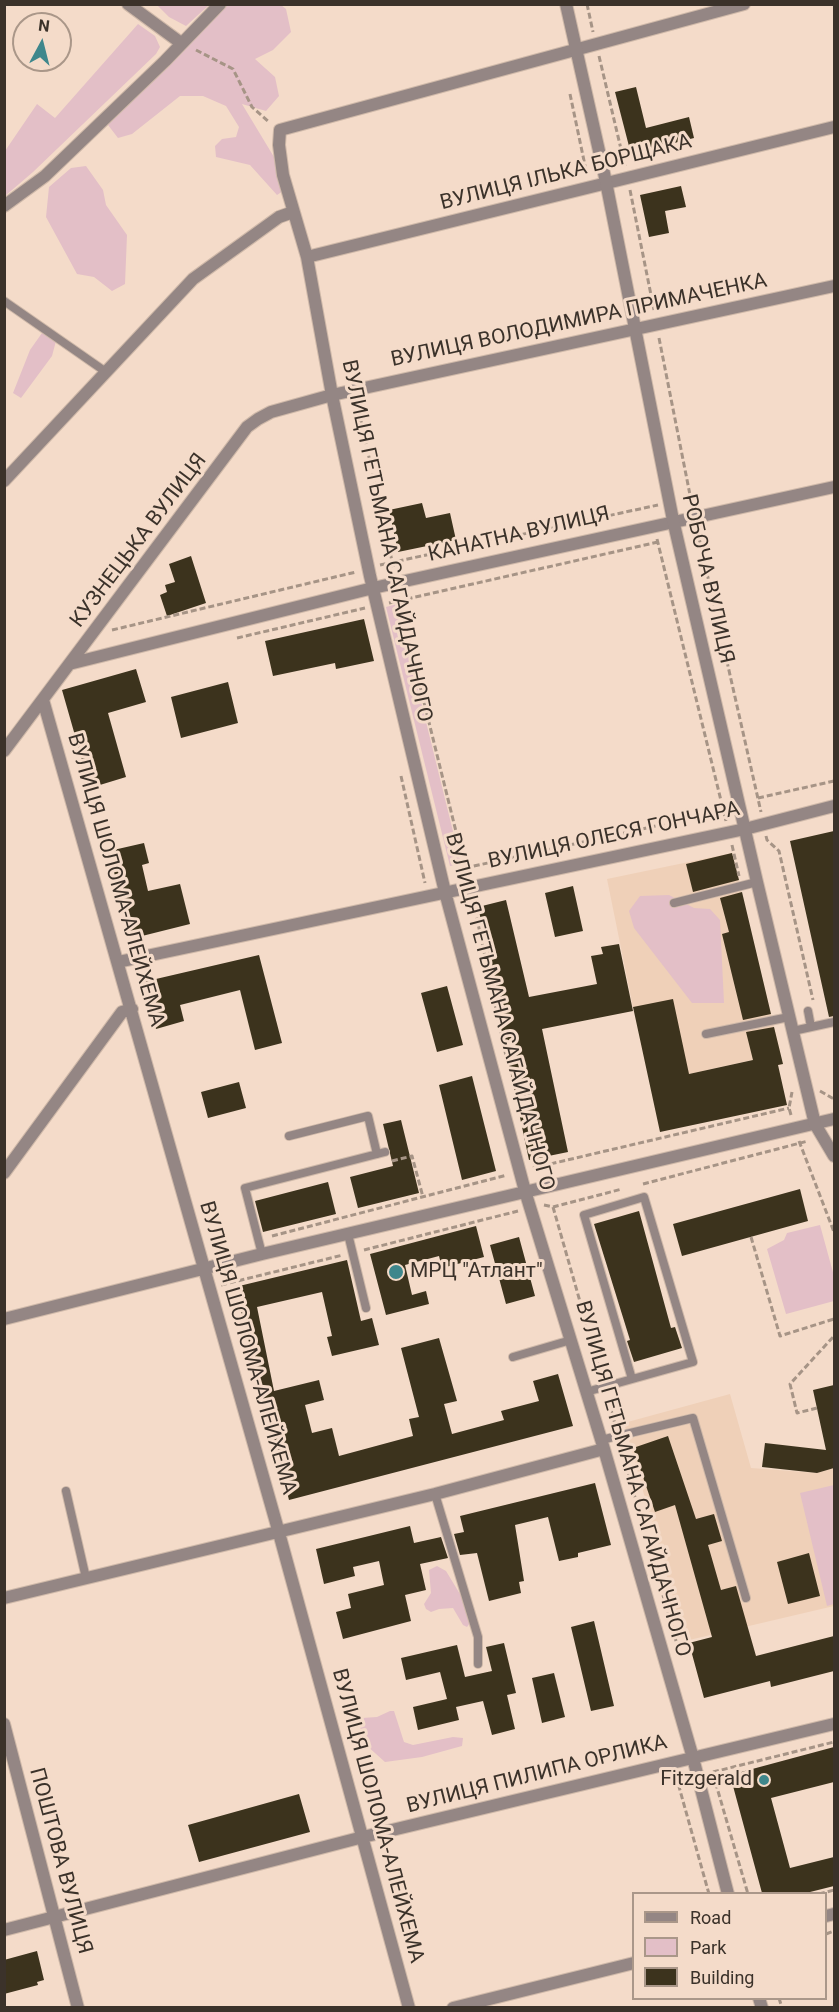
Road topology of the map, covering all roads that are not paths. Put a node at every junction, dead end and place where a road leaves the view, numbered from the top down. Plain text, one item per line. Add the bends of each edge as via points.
1 (128, 4) edge
2 (220, 4) edge
3 (566, 4) edge
4 (744, 4) edge
5 (182, 43) junction
6 (576, 50) junction
7 (834, 127) edge
8 (606, 182) junction
9 (4, 206) edge
10 (293, 212) junction
11 (307, 257) junction
12 (834, 286) edge
13 (4, 301) edge
14 (637, 330) junction
15 (106, 372) junction
16 (332, 395) junction
17 (4, 481) edge
18 (834, 487) edge
19 (673, 520) junction
20 (373, 588) junction
21 (73, 663) junction
22 (43, 700) junction
23 (4, 751) edge
24 (834, 806) edge
25 (745, 829) junction
26 (757, 882) junction
27 (445, 892) junction
28 (674, 903) dead end
29 (118, 962) junction
30 (132, 1009) junction
31 (808, 1011) dead end
32 (789, 1017) junction
33 (834, 1022) edge
34 (814, 1026) junction
35 (793, 1030) junction
36 (706, 1034) dead end
37 (834, 1119) edge
38 (815, 1124) junction
39 (289, 1136) dead end
40 (834, 1156) edge
41 (4, 1173) edge
42 (525, 1191) junction
43 (348, 1234) junction
44 (262, 1254) junction
45 (202, 1269) junction
46 (366, 1308) dead end
47 (4, 1319) edge
48 (571, 1340) junction
49 (513, 1357) dead end
50 (632, 1379) junction
51 (586, 1392) junction
52 (602, 1445) junction
53 (66, 1491) dead end
54 (435, 1494) junction
55 (279, 1533) junction
56 (86, 1578) junction
57 (4, 1598) edge
58 (746, 1598) dead end
59 (478, 1664) dead end
60 (4, 1724) edge
61 (834, 1724) edge
62 (693, 1758) junction
63 (363, 1837) junction
64 (728, 1892) edge
65 (54, 1918) junction
66 (4, 1930) edge
67 (632, 1963) edge
68 (78, 2007) edge
69 (409, 2007) edge
70 (453, 2007) edge

1 - 5 street
2 - 5 street
3 - 6 street, РОБОЧА ВУЛИЦЯ
4 - 6 street
5 - 9 street via 45,176
6 - 8 street, РОБОЧА ВУЛИЦЯ
6 - 10 street, ВУЛИЦЯ ГЕТЬМАНА САГАЙДАЧНОГО via 280,130 283,175
7 - 8 street, ВУЛИЦЯ ІЛЬКА БОРЩАКА
8 - 11 street, ВУЛИЦЯ ІЛЬКА БОРЩАКА
8 - 14 street, РОБОЧА ВУЛИЦЯ
10 - 11 street, ВУЛИЦЯ ГЕТЬМАНА САГАЙДАЧНОГО
10 - 15 street via 279,217 193,279
11 - 16 street, ВУЛИЦЯ ГЕТЬМАНА САГАЙДАЧНОГО
12 - 14 street, ВУЛИЦЯ ВОЛОДИМИРА ПРИМАЧЕНКА
13 - 15 lane
14 - 16 street, ВУЛИЦЯ ВОЛОДИМИРА ПРИМАЧЕНКА
14 - 19 street, РОБОЧА ВУЛИЦЯ
15 - 17 street
16 - 20 street, ВУЛИЦЯ ГЕТЬМАНА САГАЙДАЧНОГО
16 - 21 street, КУЗНЕЦЬКА ВУЛИЦЯ via 271,412 247,428
18 - 19 street, КАНАТНА ВУЛИЦЯ
19 - 20 street, КАНАТНА ВУЛИЦЯ
19 - 25 street, РОБОЧА ВУЛИЦЯ
20 - 21 street, КАНАТНА ВУЛИЦЯ
20 - 27 street, ВУЛИЦЯ ГЕТЬМАНА САГАЙДАЧНОГО
21 - 22 street, КУЗНЕЦЬКА ВУЛИЦЯ
22 - 23 street, КУЗНЕЦЬКА ВУЛИЦЯ
22 - 29 street, ВУЛИЦЯ ШОЛОМА-АЛЕЙХЕМА
24 - 25 street, ВУЛИЦЯ ОЛЕСЯ ГОНЧАРА
25 - 26 street, РОБОЧА ВУЛИЦЯ
25 - 27 street, ВУЛИЦЯ ОЛЕСЯ ГОНЧАРА
26 - 28 lane
26 - 32 street, РОБОЧА ВУЛИЦЯ
27 - 29 street, ВУЛИЦЯ ОЛЕСЯ ГОНЧАРА
27 - 42 street, ВУЛИЦЯ ГЕТЬМАНА САГАЙДАЧНОГО
29 - 30 street, ВУЛИЦЯ ШОЛОМА-АЛЕЙХЕМА
30 - 41 street via 123,1012
30 - 45 street, ВУЛИЦЯ ШОЛОМА-АЛЕЙХЕМА
31 - 34 lane
32 - 35 street, РОБОЧА ВУЛИЦЯ
32 - 36 lane
33 - 34 lane
34 - 35 lane
35 - 38 street, РОБОЧА ВУЛИЦЯ
37 - 38 street
38 - 40 street, РОБОЧА ВУЛИЦЯ
38 - 42 street
39 - 44 lane via 368,1116 381,1153 245,1188
42 - 43 street
42 - 48 street, ВУЛИЦЯ ГЕТЬМАНА САГАЙДАЧНОГО
43 - 44 street
43 - 46 lane
44 - 45 street
45 - 47 street
45 - 55 street, ВУЛИЦЯ ШОЛОМА-АЛЕЙХЕМА
48 - 49 lane
48 - 51 street, ВУЛИЦЯ ГЕТЬМАНА САГАЙДАЧНОГО
50 - 50 lane via 693,1362 644,1197 584,1215
50 - 51 lane
51 - 52 street, ВУЛИЦЯ ГЕТЬМАНА САГАЙДАЧНОГО
52 - 54 street
52 - 58 lane via 618,1436 693,1418
52 - 62 street, ВУЛИЦЯ ГЕТЬМАНА САГАЙДАЧНОГО
53 - 56 lane
54 - 55 street
54 - 59 lane via 478,1637
55 - 56 street
55 - 63 street, ВУЛИЦЯ ШОЛОМА-АЛЕЙХЕМА
56 - 57 street
60 - 65 street, ПОШТОВА ВУЛИЦЯ
61 - 62 street, ВУЛИЦЯ ПИЛИПА ОРЛИКА
62 - 63 street, ВУЛИЦЯ ПИЛИПА ОРЛИКА
62 - 64 street, ВУЛИЦЯ ГЕТЬМАНА САГАЙДАЧНОГО
63 - 65 street, ВУЛИЦЯ ПИЛИПА ОРЛИКА
63 - 69 street, ВУЛИЦЯ ШОЛОМА-АЛЕЙХЕМА
65 - 66 street, ВУЛИЦЯ ПИЛИПА ОРЛИКА
65 - 68 street, ПОШТОВА ВУЛИЦЯ
67 - 70 street

